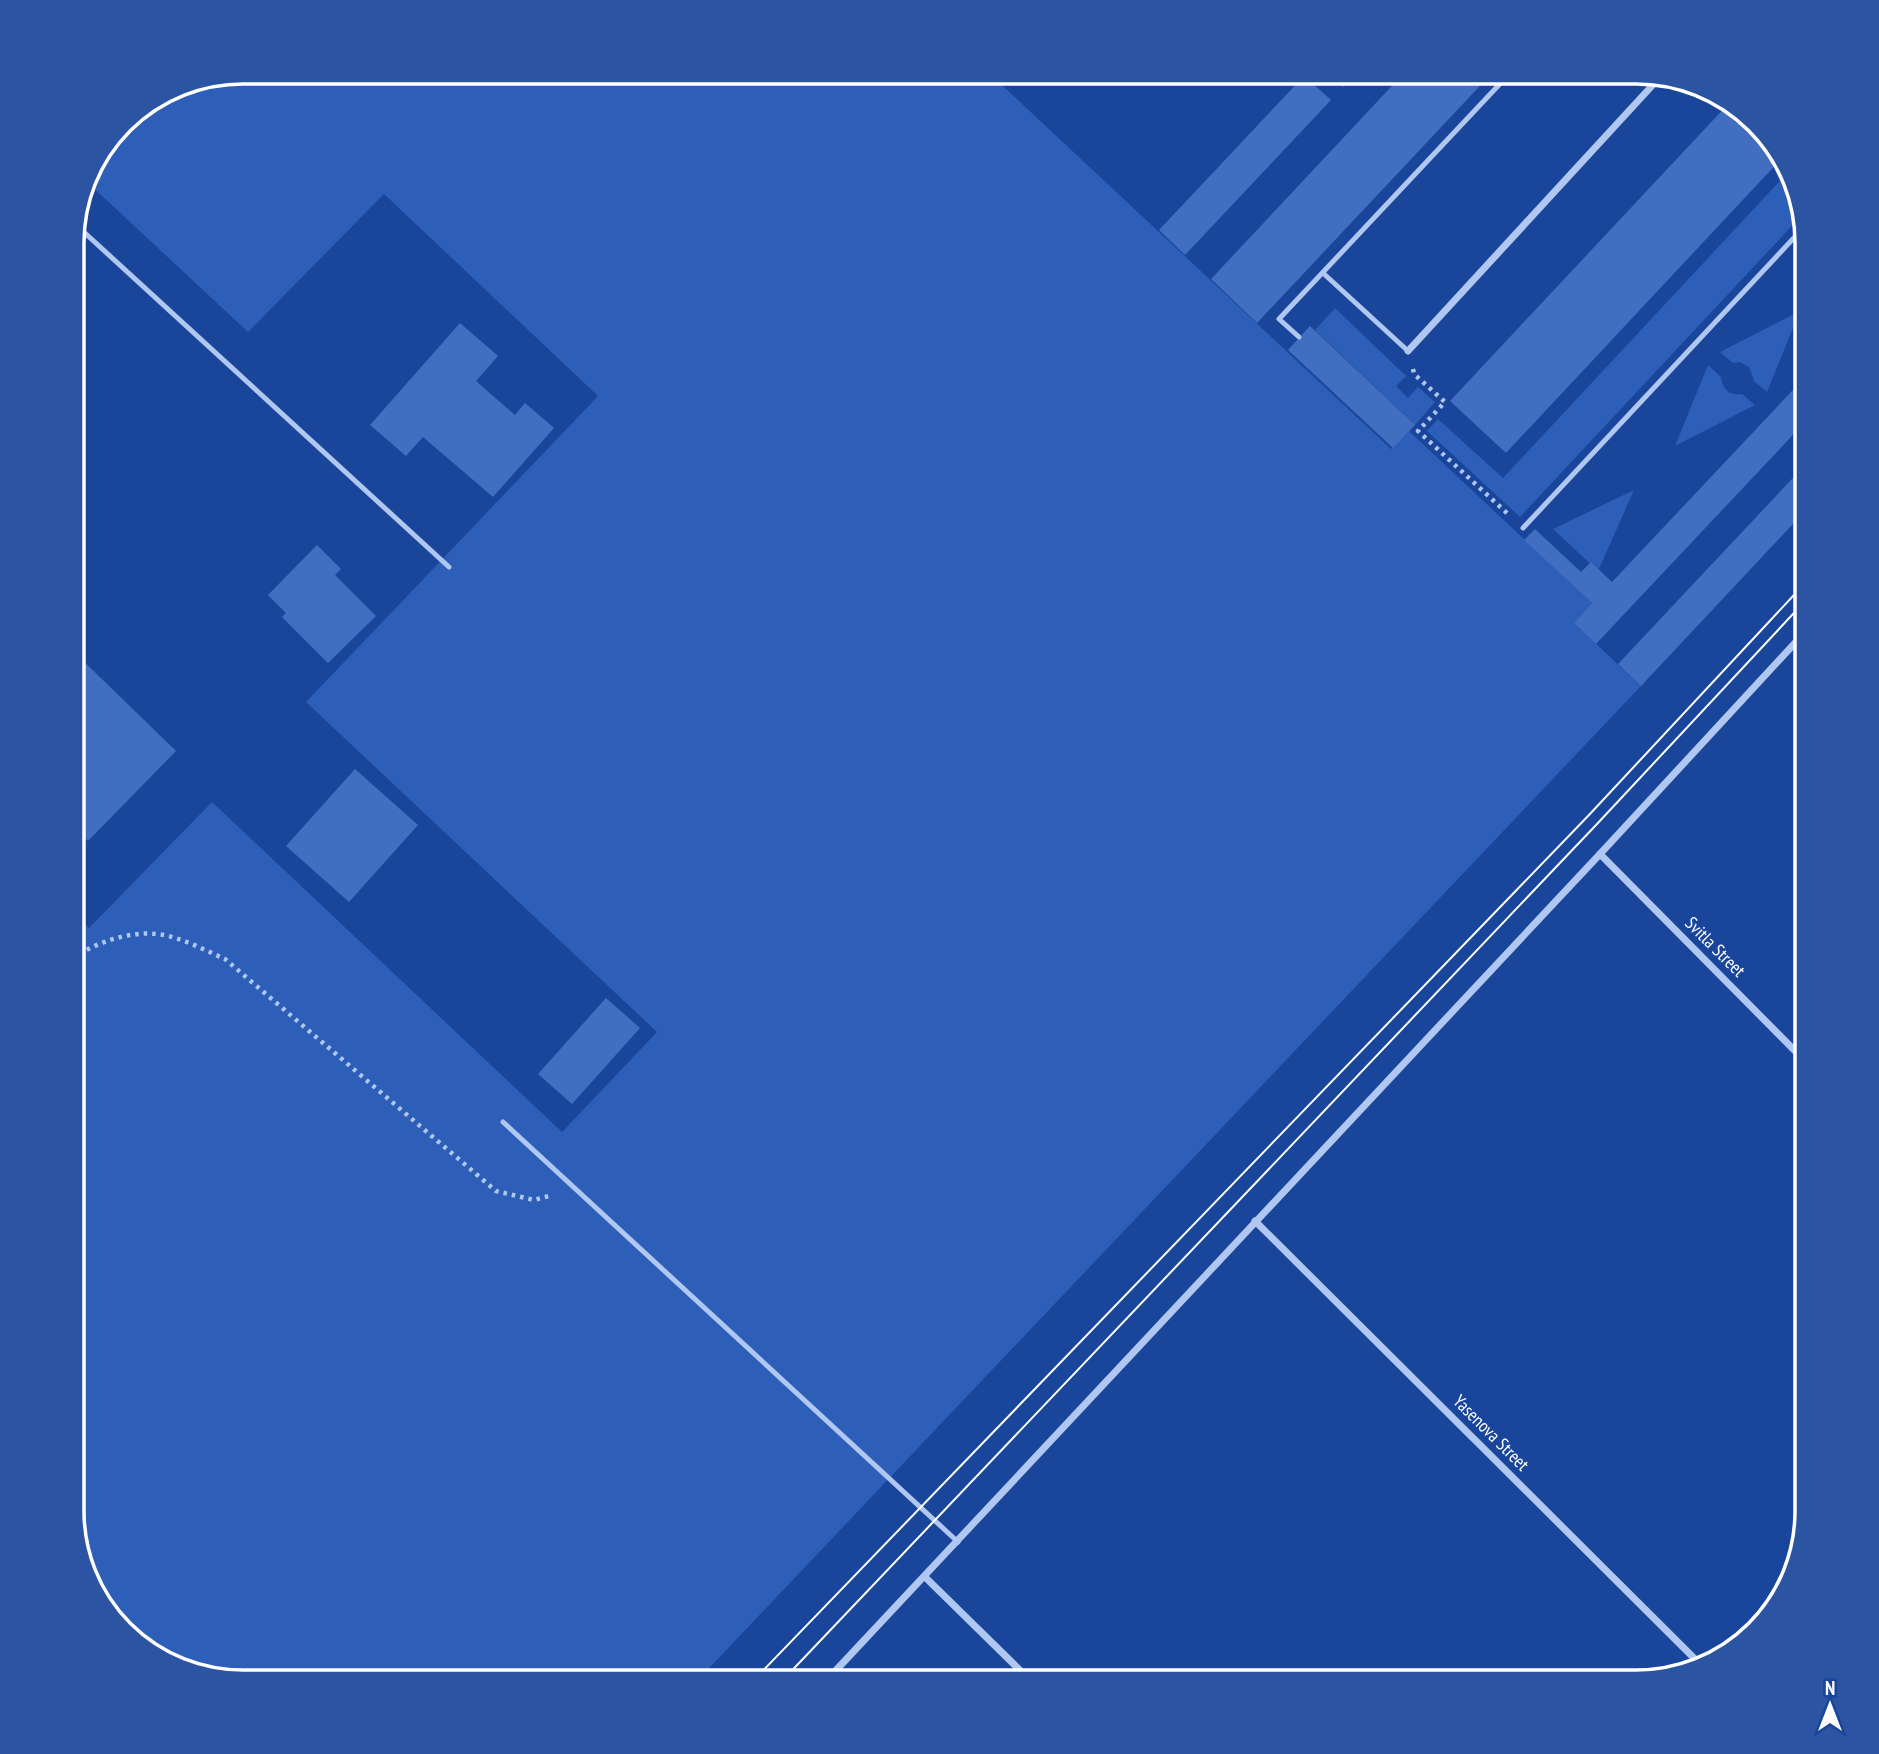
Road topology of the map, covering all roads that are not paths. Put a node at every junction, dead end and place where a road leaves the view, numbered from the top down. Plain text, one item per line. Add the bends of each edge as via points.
1 (1500, 84) edge
2 (1653, 85) edge
3 (84, 232) edge
4 (1795, 237) edge
5 (1323, 273) junction
6 (1299, 337) dead end
7 (1408, 351) joint
8 (1523, 528) road end
9 (449, 567) dead end
10 (1795, 643) edge
11 (1600, 854) junction
12 (1795, 1051) edge
13 (503, 1122) dead end
14 (1255, 1221) junction
15 (958, 1542) junction
16 (925, 1577) junction
17 (1695, 1659) edge
18 (837, 1670) edge
19 (1020, 1670) edge

1 - 5 lane
2 - 7 street
3 - 9 lane
4 - 8 lane
5 - 6 lane via 1279,319
5 - 7 lane
10 - 11 street
11 - 12 street, Svitla Street
11 - 14 street
13 - 15 lane
14 - 15 street
14 - 17 street, Yasenova Street
15 - 16 street
16 - 18 street
16 - 19 street

